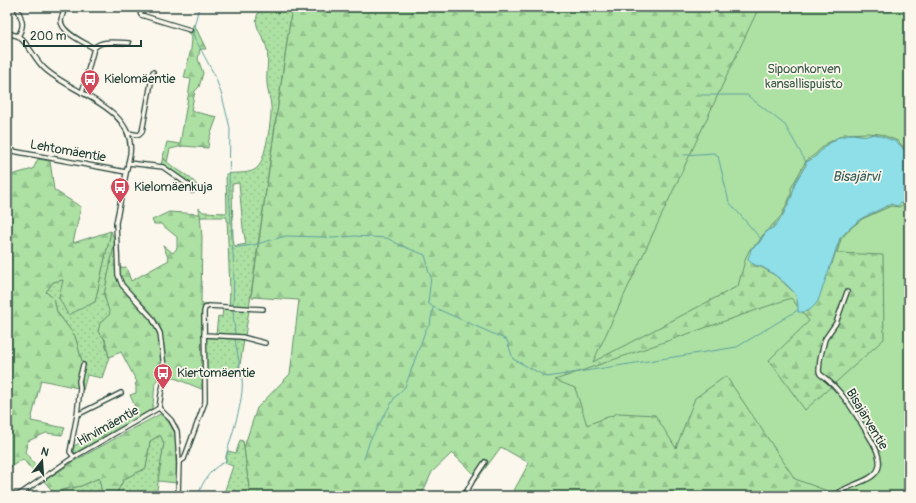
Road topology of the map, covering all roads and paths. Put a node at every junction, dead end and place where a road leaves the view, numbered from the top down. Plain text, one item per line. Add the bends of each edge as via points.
1 (17, 7) edge
2 (65, 7) edge
3 (141, 7) edge
4 (190, 30) dead end
5 (7, 33) edge
6 (18, 36) junction
7 (129, 43) dead end
8 (94, 48) junction
9 (153, 72) dead end
10 (82, 92) junction
11 (128, 134) junction
12 (7, 150) edge
13 (128, 163) junction
14 (126, 172) junction
15 (192, 191) dead end
16 (847, 292) dead end
17 (262, 309) dead end
18 (204, 335) junction
19 (266, 343) dead end
20 (83, 365) dead end
21 (121, 393) dead end
22 (159, 408) junction
23 (77, 415) junction
24 (74, 457) junction
25 (179, 462) junction
26 (485, 462) dead end
27 (7, 496) edge
28 (178, 496) edge
29 (464, 496) edge
30 (834, 496) edge

1 - 6 street via 22,24
2 - 8 street via 61,20 66,31
3 - 4 street via 141,15
5 - 6 street
6 - 10 street via 44,68
7 - 8 street via 103,43
8 - 10 street
9 - 11 street via 142,132 139,135
10 - 11 street via 110,110
11 - 13 street via 131,147
12 - 14 street, Lehtomäentie
13 - 14 street
13 - 15 street via 164,168 190,186
14 - 22 street via 116,223 118,275 122,285 152,318 160,333 166,376 160,394
16 - 30 street, Bisajärventie via 836,323 825,340 819,371 843,395 877,451 879,460 878,468 870,479 844,489
17 - 18 street via 209,306 204,312
18 - 19 street via 242,337
18 - 25 street via 204,402 184,459
20 - 23 street
21 - 23 street
22 - 24 street, Hirvimäentie
22 - 25 street via 171,420 177,431
23 - 24 street via 70,452
24 - 27 street, Hirvimäentie via 18,495
25 - 28 street
26 - 29 street

